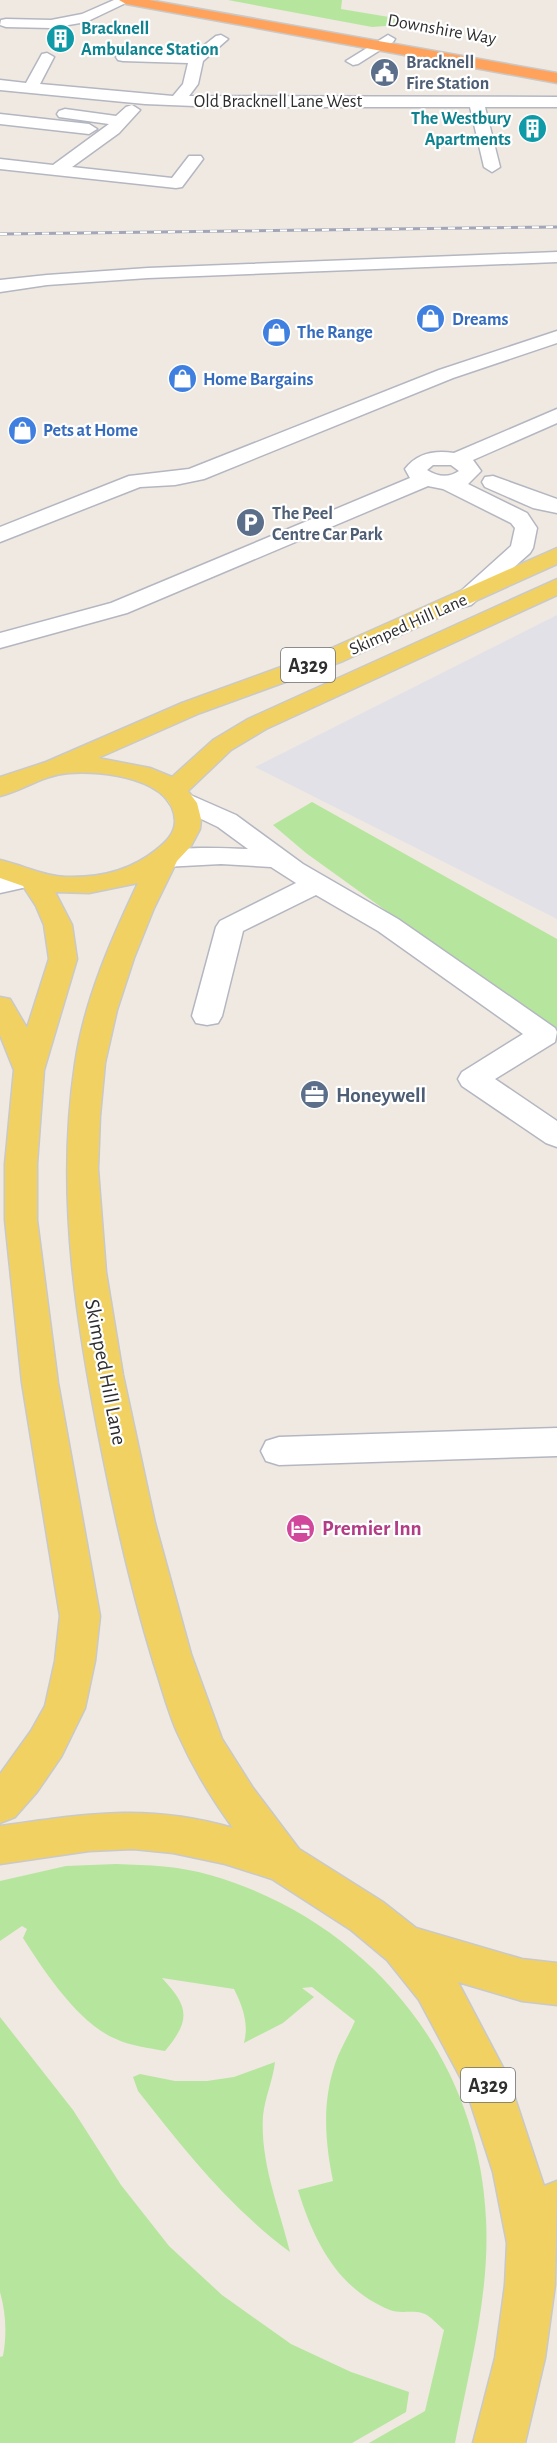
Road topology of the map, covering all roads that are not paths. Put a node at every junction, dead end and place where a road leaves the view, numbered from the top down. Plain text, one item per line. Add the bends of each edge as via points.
1 (126, 0) edge
2 (179, 0) edge
3 (26, 11) dead end
4 (3, 24) edge
5 (221, 39) dead end
6 (382, 43) junction
7 (47, 57) dead end
8 (123, 57) dead end
9 (196, 59) junction
10 (354, 61) dead end
11 (557, 69) edge
12 (557, 78) edge
13 (0, 85) edge
14 (31, 88) junction
15 (145, 99) junction
16 (178, 100) junction
17 (476, 101) junction
18 (557, 102) edge
19 (0, 106) edge
20 (0, 119) edge
21 (20, 121) junction
22 (115, 126) junction
23 (0, 137) edge
24 (195, 159) dead end
25 (0, 164) edge
26 (492, 167) dead end
27 (55, 171) junction
28 (557, 257) edge
29 (0, 286) edge
30 (557, 337) edge
31 (557, 415) edge
32 (463, 465) junction
33 (436, 480) junction
34 (557, 506) edge
35 (0, 535) edge
36 (557, 555) edge
37 (557, 586) edge
38 (464, 600) junction
39 (65, 623) junction
40 (0, 641) edge
41 (0, 663) edge
42 (55, 767) junction
43 (0, 788) edge
44 (176, 794) junction
45 (164, 859) junction
46 (277, 859) junction
47 (0, 868) edge
48 (20, 881) edge
49 (318, 883) junction
50 (0, 1006) edge
51 (207, 1016) dead end
52 (29, 1070) junction
53 (557, 1136) edge
54 (557, 1442) edge
55 (279, 1451) dead end
56 (0, 1804) edge
57 (0, 1845) edge
58 (284, 1863) junction
59 (403, 1945) junction
60 (557, 1984) edge
61 (544, 2224) edge
62 (499, 2443) edge

1 - 4 street via 86,18 51,24
1 - 6 highway, Downshire Way
2 - 6 highway, Downshire Way
3 - 4 street
5 - 9 street
6 - 10 street
6 - 11 highway, Downshire Way
6 - 12 highway, Downshire Way
7 - 14 street
8 - 9 street
9 - 16 street via 196,84
13 - 14 street, Old Bracknell Lane West
14 - 15 street, Old Bracknell Lane West
15 - 16 street, Old Bracknell Lane West
15 - 22 street
16 - 17 street, Old Bracknell Lane West
17 - 18 street, Old Bracknell Lane West
17 - 26 street
19 - 22 street
20 - 21 street
21 - 22 street
21 - 23 street
22 - 27 street
24 - 27 street via 176,183
25 - 27 street
28 - 29 street via 148,273
30 - 35 street via 437,377 196,474 137,481
31 - 32 street
32 - 33 street via 460,480
32 - 33 street via 441,458 421,463 416,469
32 - 34 street via 541,503
33 - 38 street via 519,518 526,528 522,548
33 - 39 street via 119,608
36 - 38 main road, Skimped Hill Lane / A329
37 - 44 main road, Skimped Hill Lane / A329 via 257,724 222,745
38 - 42 main road, Skimped Hill Lane / A329 via 334,656 191,708
39 - 40 street via 26,630
39 - 41 street via 50,641
42 - 43 main road
42 - 44 main road via 126,769 157,780
44 - 45 main road via 188,819 186,832
44 - 46 street via 227,821
45 - 46 street
45 - 48 main road via 146,870 102,883
45 - 58 main road, Skimped Hill Lane via 127,935 91,1062 82,1184 91,1302 139,1536 184,1695 200,1736 221,1773
46 - 49 street
47 - 48 main road
48 - 52 main road via 50,906 58,925 63,958
49 - 51 street via 230,927
49 - 53 street via 388,925 544,1035 474,1079
50 - 52 main road
52 - 56 main road via 21,1164 24,1263 80,1616 65,1708 46,1744
54 - 55 street
57 - 58 main road, A329 via 88,1832 133,1830 225,1845
58 - 59 main road, A329 via 367,1916
59 - 60 main road via 522,1980
59 - 61 main road, A329 via 435,1985 485,2077 517,2172
61 - 62 main road, A329 via 530,2285 520,2358

